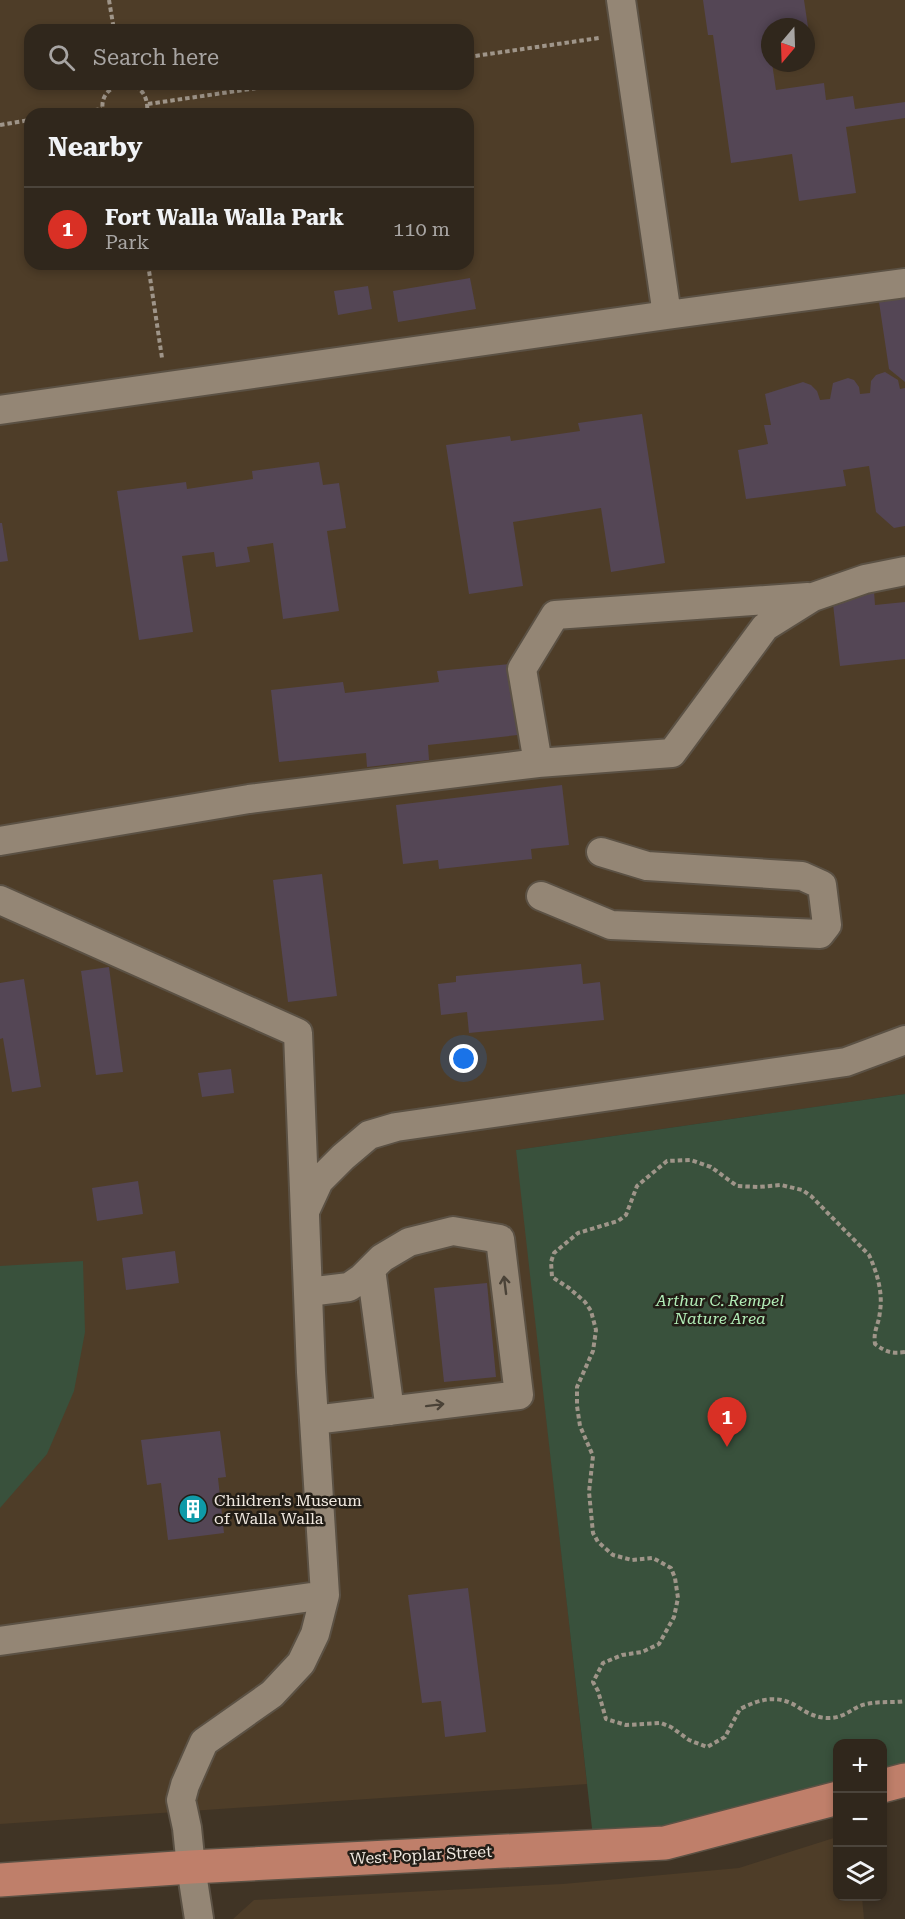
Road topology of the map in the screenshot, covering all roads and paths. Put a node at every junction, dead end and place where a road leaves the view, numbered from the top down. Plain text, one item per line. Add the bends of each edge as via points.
1 (109, 0) edge
2 (621, 0) edge
3 (113, 24) edge
4 (626, 34) junction
5 (474, 56) edge
6 (111, 90) edge
7 (140, 90) edge
8 (243, 90) edge
9 (148, 104) junction
10 (103, 108) edge
11 (148, 108) edge
12 (24, 121) edge
13 (0, 125) edge
14 (149, 270) edge
15 (905, 283) edge
16 (667, 315) junction
17 (166, 386) junction
18 (0, 410) edge
19 (905, 572) edge
20 (813, 597) junction
21 (538, 763) junction
22 (0, 841) edge
23 (601, 852) dead end
24 (541, 896) dead end
25 (0, 900) edge
26 (905, 1040) edge
27 (305, 1210) junction
28 (371, 1269) junction
29 (308, 1292) junction
30 (905, 1352) edge
31 (390, 1411) junction
32 (314, 1420) junction
33 (325, 1595) junction
34 (0, 1641) edge
35 (905, 1701) edge
36 (905, 1780) edge
37 (887, 1785) edge
38 (833, 1799) edge
39 (191, 1868) junction
40 (0, 1880) edge
41 (199, 1919) edge

1 - 3 path
2 - 4 street
4 - 5 path
4 - 16 street
6 - 10 path
7 - 9 path
8 - 9 path
9 - 11 path
12 - 13 path
14 - 17 path
15 - 16 street
16 - 17 street
17 - 18 street
19 - 20 street via 866,579
20 - 21 street via 765,627 672,753
20 - 21 street via 555,615 522,669
21 - 22 street via 249,799
23 - 24 street via 647,866 802,876 822,885 827,925 820,934 611,926
25 - 27 street via 298,1033
26 - 27 street via 846,1062 396,1127 369,1135 343,1157 319,1181
27 - 29 street
28 - 29 street via 349,1287
28 - 31 street
31 -> 28 street via 519,1395 500,1239 453,1231 409,1242
29 - 32 street
30 - 35 path via 884,1351 876,1344 873,1334 881,1305 877,1275 869,1255 811,1196 781,1185 737,1186 711,1167 691,1160 667,1161 637,1186 626,1215 609,1225 578,1233 554,1253 551,1262 552,1277 585,1302 596,1330 593,1351 577,1386 580,1426 593,1456 589,1492 593,1533 613,1555 632,1560 653,1558 671,1568 678,1598 674,1617 659,1644 612,1658 597,1673 593,1682 606,1719 626,1725 661,1723 688,1740 707,1746 725,1737 740,1709 770,1698 825,1718 847,1715 864,1704
31 - 32 street
32 - 33 street
33 - 34 street
33 - 39 street via 315,1634 301,1663 272,1694 204,1742 181,1800
36 - 37 main road
38 - 39 main road, West Poplar Street via 665,1843
39 - 40 main road, West Poplar Street
39 - 41 street

